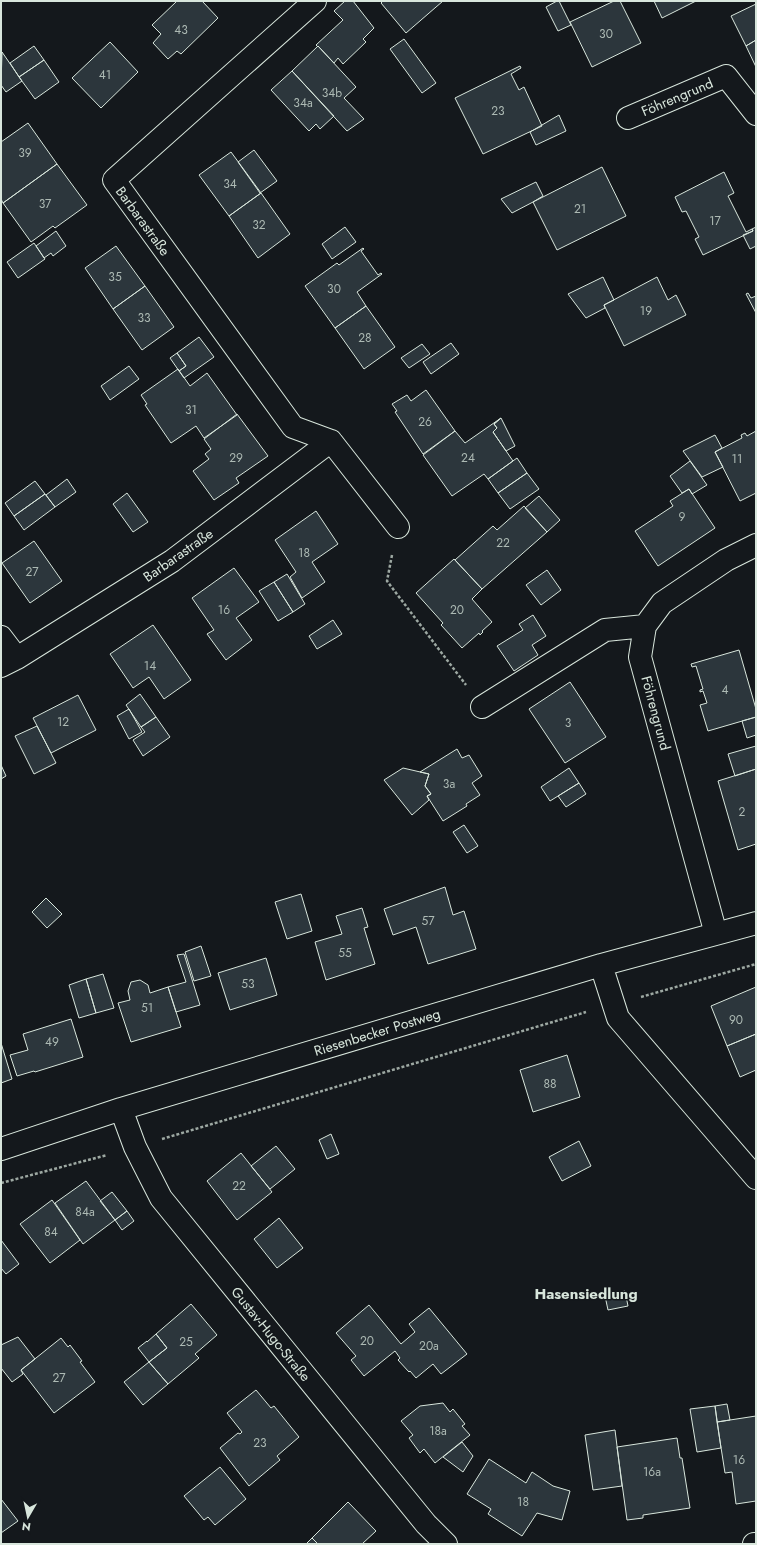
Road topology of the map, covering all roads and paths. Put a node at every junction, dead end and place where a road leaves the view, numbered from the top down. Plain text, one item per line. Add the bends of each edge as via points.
1 (315, 1) edge
2 (756, 114) edge
3 (628, 118) dead end
4 (331, 441) junction
5 (398, 527) joint
6 (756, 545) edge
7 (645, 626) junction
8 (1, 637) edge
9 (9, 662) edge
10 (482, 707) joint
11 (756, 923) edge
12 (716, 934) junction
13 (756, 964) edge
14 (601, 965) junction
15 (614, 1004) junction
16 (121, 1109) junction
17 (135, 1147) junction
18 (1, 1149) edge
19 (756, 1178) edge
20 (1, 1183) edge
21 (446, 1544) edge

1 - 4 street, Barbarastraße via 114,180 293,427
2 - 3 street, Föhrengrund via 726,76
4 - 5 street
4 - 9 street, Barbarastraße via 172,561
5 - 10 path via 387,580
6 - 7 street, Föhrengrund via 726,560 662,603
7 - 10 street via 605,630
7 - 12 street, Föhrengrund via 640,657
8 - 9 street, Barbarastraße
11 - 12 street, Riesenbecker Postweg
12 - 14 street, Riesenbecker Postweg
13 - 15 path
14 - 15 street
14 - 16 street, Riesenbecker Postweg
15 - 17 path
15 - 19 street via 618,1018
16 - 17 street, Gustav-Hugo-Straße
16 - 18 street, Riesenbecker Postweg
17 - 20 path
17 - 21 street, Gustav-Hugo-Straße via 161,1198 426,1524

